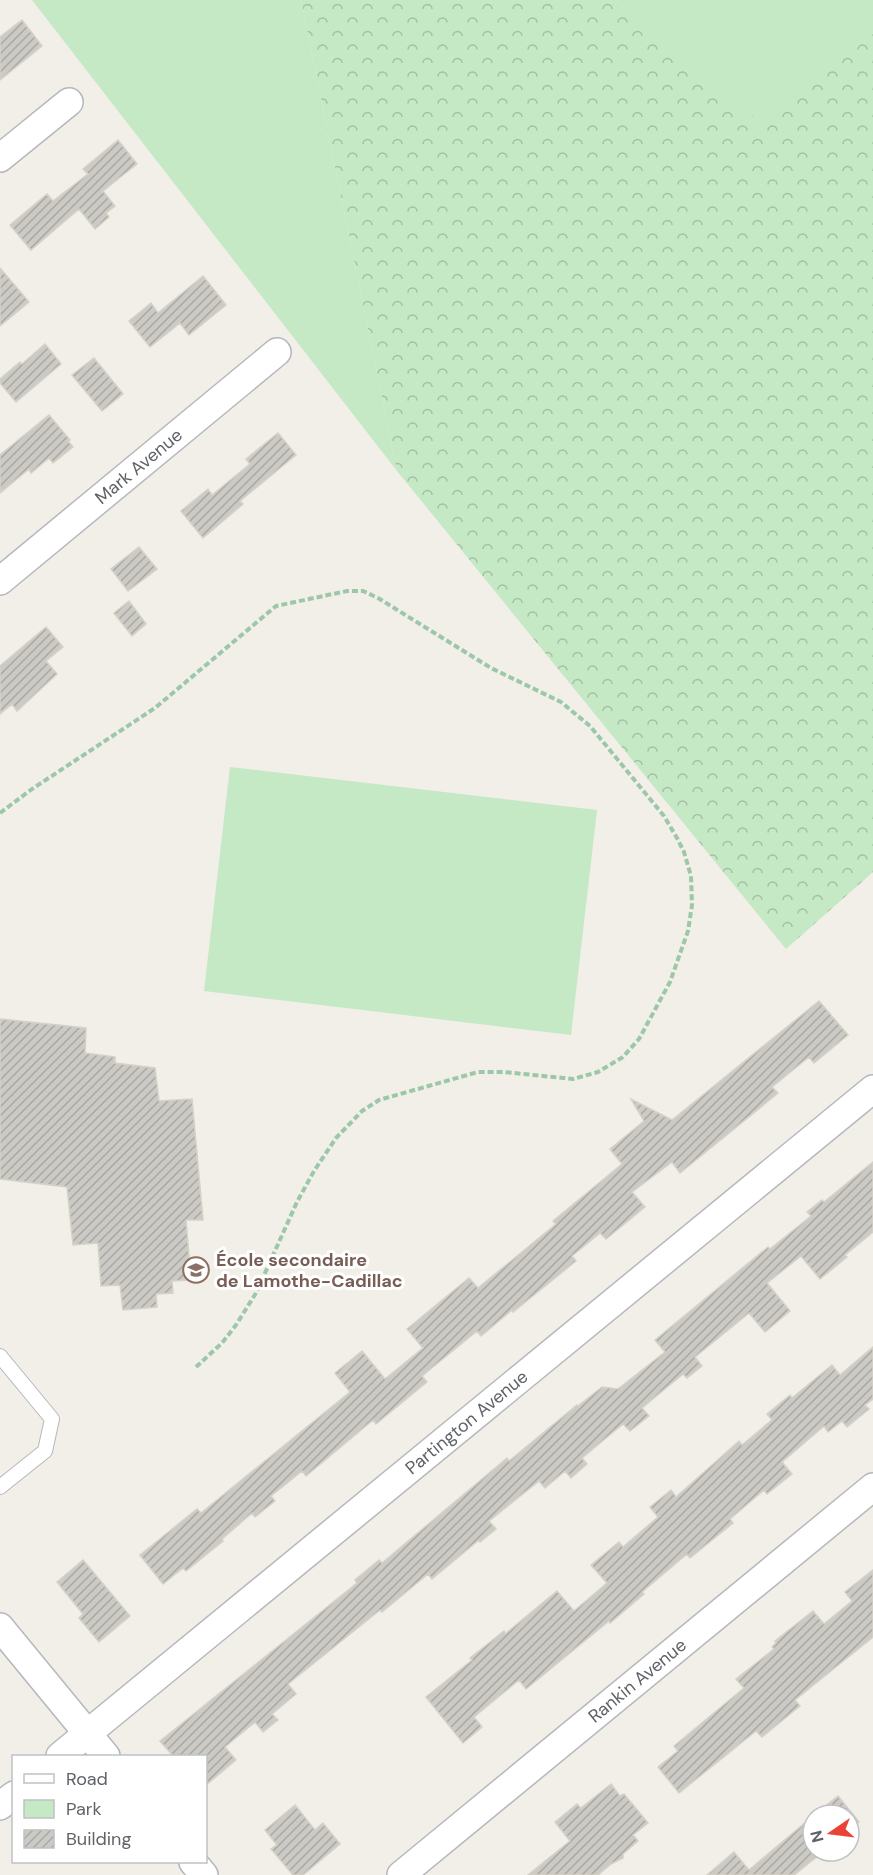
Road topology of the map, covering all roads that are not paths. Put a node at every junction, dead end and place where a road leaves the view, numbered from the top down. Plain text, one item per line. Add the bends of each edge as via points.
1 (69, 102) dead end
2 (0, 158) edge
3 (277, 352) dead end
4 (0, 581) edge
5 (873, 1089) edge
6 (0, 1356) edge
7 (0, 1487) edge
8 (873, 1487) edge
9 (0, 1627) edge
10 (88, 1734) junction
11 (61, 1755) edge
12 (105, 1755) edge
13 (12, 1797) edge
14 (0, 1806) edge
15 (194, 1863) edge
16 (204, 1875) edge
17 (401, 1875) edge

1 - 2 street
3 - 4 street, Mark Avenue
5 - 10 street, Partington Avenue
6 - 7 lane via 52,1419 45,1451
8 - 17 street, Rankin Avenue
9 - 10 street
10 - 11 street, Partington Avenue
10 - 12 street
13 - 14 street
15 - 16 street

